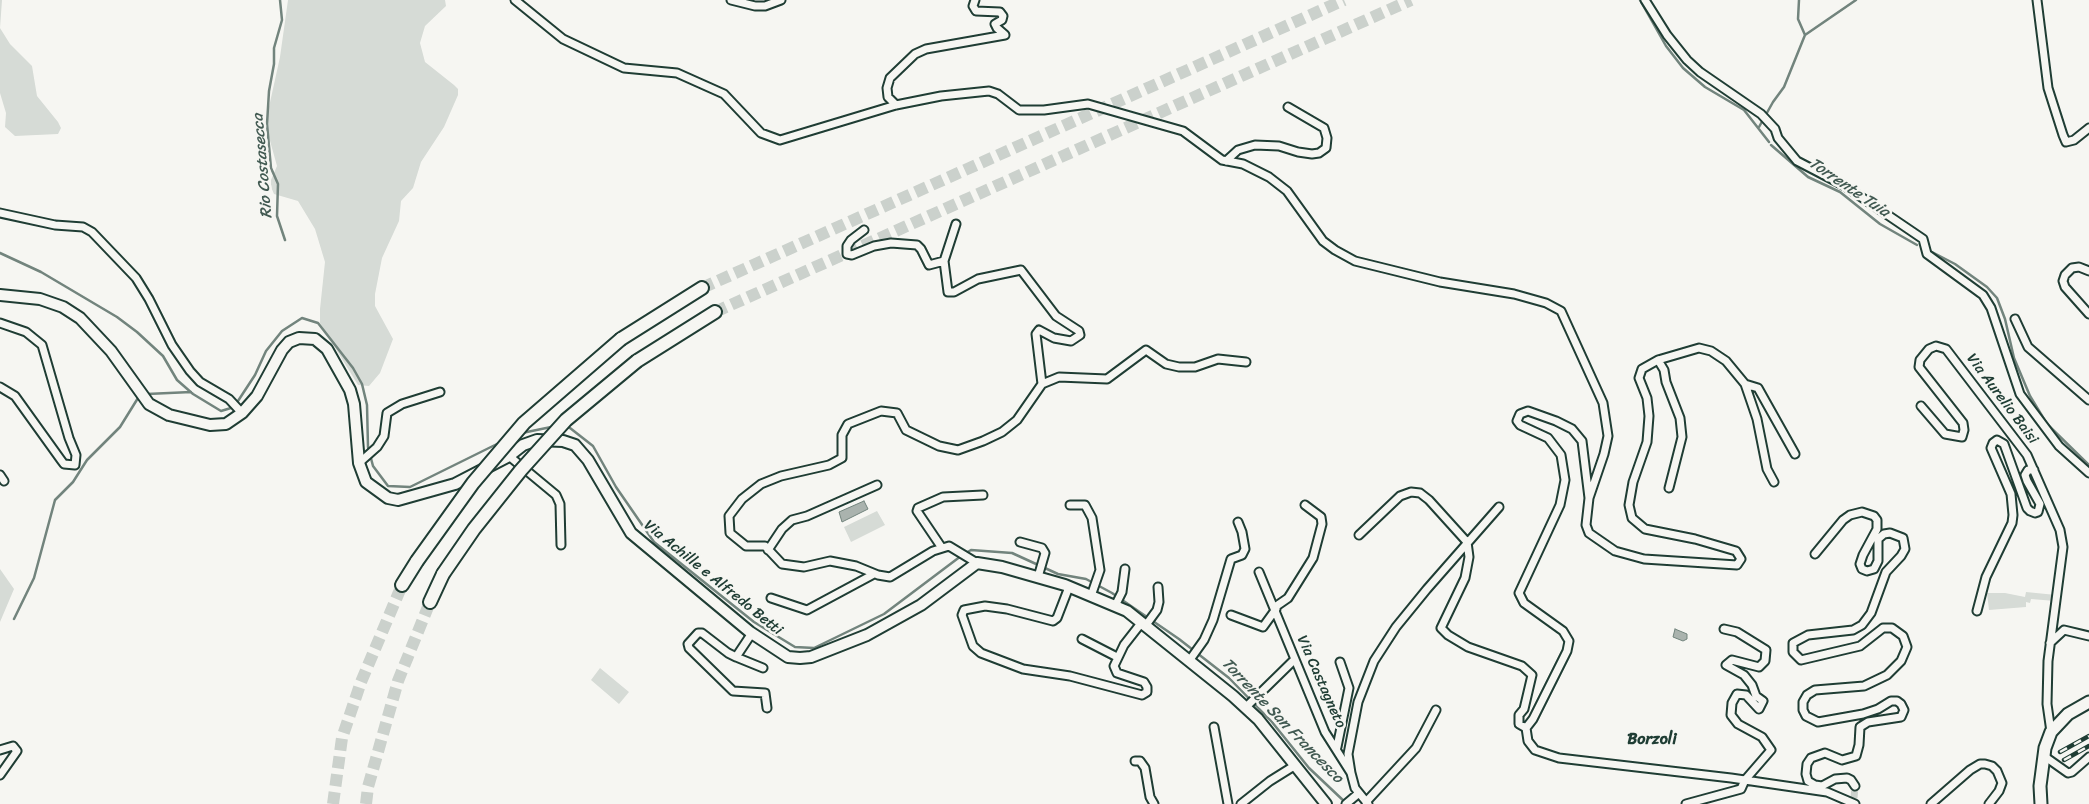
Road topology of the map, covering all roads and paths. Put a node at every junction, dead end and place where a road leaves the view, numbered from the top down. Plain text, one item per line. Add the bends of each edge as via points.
1 (515, 0) edge
2 (731, 0) edge
3 (781, 0) edge
4 (975, 0) edge
5 (1645, 0) edge
6 (2037, 0) edge
7 (896, 105) junction
8 (1288, 107) dead end
9 (2089, 128) edge
10 (1226, 161) junction
11 (0, 213) edge
12 (956, 224) dead end
13 (864, 230) dead end
14 (944, 261) junction
15 (2089, 271) edge
16 (702, 288) tunnel mouth
17 (0, 294) edge
18 (716, 312) tunnel mouth
19 (2089, 314) edge
20 (2015, 319) dead end
21 (0, 323) edge
22 (1658, 360) junction
23 (1246, 362) dead end
24 (1042, 384) junction
25 (1745, 384) junction
26 (0, 387) edge
27 (440, 392) dead end
28 (2089, 400) edge
29 (1921, 406) dead end
30 (240, 411) junction
31 (1795, 454) dead end
32 (509, 456) junction
33 (361, 461) junction
34 (2034, 470) junction
35 (2089, 473) edge
36 (1774, 482) dead end
37 (877, 485) dead end
38 (1669, 488) dead end
39 (983, 495) dead end
40 (1589, 498) junction
41 (1305, 505) dead end
42 (1070, 506) dead end
43 (1499, 507) dead end
44 (1238, 522) dead end
45 (1359, 535) dead end
46 (1020, 542) dead end
47 (1467, 542) junction
48 (561, 544) dead end
49 (946, 547) junction
50 (768, 550) junction
51 (1815, 554) dead end
52 (974, 562) junction
53 (1125, 569) dead end
54 (1259, 572) dead end
55 (874, 574) junction
56 (1039, 575) junction
57 (402, 584) tunnel mouth
58 (1069, 587) junction
59 (1158, 587) dead end
60 (1092, 594) junction
61 (770, 598) dead end
62 (430, 602) tunnel mouth
63 (1116, 604) junction
64 (1275, 608) junction
65 (1977, 611) dead end
66 (1231, 615) dead end
67 (1146, 622) junction
68 (1724, 629) dead end
69 (752, 633) junction
70 (2089, 636) edge
71 (1082, 639) dead end
72 (2050, 643) junction
73 (736, 657) junction
74 (1117, 657) junction
75 (1190, 659) junction
76 (1294, 660) junction
77 (1340, 662) dead end
78 (763, 668) dead end
79 (2089, 702) edge
80 (767, 708) dead end
81 (1246, 708) junction
82 (1436, 710) dead end
83 (1214, 727) dead end
84 (1526, 728) junction
85 (2051, 732) junction
86 (1337, 747) junction
87 (0, 750) edge
88 (2044, 756) junction
89 (2089, 757) edge
90 (1134, 761) dead end
91 (1294, 766) junction
92 (1351, 773) junction
93 (0, 775) edge
94 (1745, 780) junction
95 (1855, 786) dead end
96 (1357, 794) junction
97 (1854, 802) edge
98 (1367, 803) edge
99 (1154, 804) edge
100 (1228, 804) edge
101 (1241, 804) edge
102 (1326, 804) edge
103 (1346, 804) edge
104 (1686, 804) edge
105 (1931, 804) edge
106 (1989, 804) edge
107 (2041, 804) edge

1 - 7 street via 563,39 624,68 683,75 724,94 769,138 780,140
2 - 3 street via 765,6
4 - 7 street via 973,6 976,11 1000,12 1002,20 996,24 1005,35 926,49 916,54 890,78 888,97
5 - 35 street via 1687,60 1761,114 1776,129 1778,138 1797,161 1845,186 1923,238 1927,254 1983,295 1991,308 2020,394 2059,446
6 - 9 street via 2048,88 2066,142
7 - 10 street via 988,91 998,94 1019,110 1088,104 1183,131
8 - 10 street via 1324,128 1326,148 1312,154 1279,146 1256,146 1238,150
10 - 40 street via 1256,169 1270,177 1287,191 1323,241 1355,261 1440,282 1514,294 1560,310 1603,403 1608,436
11 - 30 street via 55,226 82,227 92,232 136,278 172,345 190,371
12 - 14 street
13 - 14 street via 851,240 847,254 891,243 917,245 929,265
14 - 24 street via 946,287 950,293 978,279 1021,270 1056,316 1079,331 1080,335 1071,340 1054,338 1039,330 1036,334
15 - 19 street via 2072,268 2064,280 2065,287
16 - 57 highway, bridge via 621,340 524,423 473,483
17 - 30 street via 40,299 63,307 80,318 110,351 144,399 169,415 218,426
18 - 62 highway, bridge via 637,361 566,420 520,470 443,574
20 - 28 street via 2028,347
21 - 26 street via 26,332 42,345 76,455 75,465 64,464 15,396
22 - 25 street via 1699,348 1711,351 1726,361
22 - 38 street via 1680,418 1682,436
22 - 40 street via 1642,369 1639,378 1647,398 1649,416 1647,442 1629,505 1632,518 1645,529 1736,551 1740,560 1737,565 1660,562 1615,551 1589,533 1586,525
23 - 24 street via 1218,359 1195,367 1179,367 1166,364 1146,350 1107,379 1059,377
24 - 50 street via 1017,420 1002,432 958,450 939,446 906,430 897,413 881,411 848,424 842,435 842,458 829,465 760,484 729,516 730,533 746,546 765,546
25 - 31 street via 1758,388
25 - 36 street via 1757,419 1767,469
27 - 33 street via 402,404 387,413 384,436
29 - 34 street, Via Aurelio Baisi via 1945,434 1962,438 1963,423 1919,367 1920,360 1929,349 1936,346 1946,349 2018,441
30 - 33 street via 257,396 285,346 299,338 315,339 327,349 350,390
32 - 33 street via 455,484 398,500 380,494 366,482
32 - 48 street via 556,495 560,504
32 - 69 street, Via Achille e Alfredo Betti via 523,445 537,440 574,445 588,460 631,533
34 - 65 street via 2028,470 2026,481 2041,507 2038,512 2030,512 2004,444 1997,440 1993,443 1991,448 2011,494 2013,515 1986,577
34 - 72 street, Via Aurelio Baisi via 2060,530 2063,546
37 - 50 street via 792,520
39 - 49 street via 942,497 918,508 917,511
40 - 84 street via 1582,441 1572,429 1556,421 1528,411 1520,414 1517,421 1520,425 1548,438 1561,455 1565,480 1560,505 1519,593 1524,602 1563,631 1569,641
41 - 64 street via 1322,517 1313,558 1288,598
42 - 60 street via 1085,505 1092,515 1098,549 1098,575
43 - 47 street
44 - 75 street via 1245,549 1242,555 1231,559 1225,585 1204,640
45 - 47 street via 1400,496 1411,492 1420,493 1429,500
46 - 56 street via 1042,548 1046,553
47 - 84 street via 1469,557 1465,578 1441,628 1468,647 1522,666 1532,675 1524,709 1519,715 1519,724
47 - 92 street via 1396,627 1374,661 1358,702 1348,754
49 - 52 street
49 - 55 street via 933,551 890,577
50 - 55 street via 782,564 804,567 830,562 856,566
51 - 95 street via 1843,520 1862,512 1874,516 1878,529 1863,555 1862,569 1874,569 1878,561 1878,539 1884,534 1903,538 1905,549 1886,572 1871,613 1862,625 1853,630 1808,635 1793,643 1792,652 1801,660 1860,646 1883,628 1892,628 1903,636 1907,647 1901,661 1887,675 1864,686 1815,690 1807,695 1804,702 1806,716 1818,722 1863,714 1890,701 1901,704 1904,710 1901,717 1868,722 1860,727 1856,756 1842,760 1825,753 1811,758 1807,764 1808,781 1814,785 1822,786 1847,778
52 - 56 street
52 - 69 street, Via Achille e Alfredo Betti via 921,605 867,635 811,657 788,657
53 - 63 street via 1122,592
54 - 64 street, Via Castagneto
55 - 61 street via 808,610
56 - 58 street
58 - 60 street
58 - 74 street via 1053,621 1007,608 985,606 964,610 962,615 973,646 981,653 1024,669 1070,676 1142,695 1147,692 1144,682 1117,673 1114,666
59 - 67 street via 1157,610
60 - 63 street
63 - 67 street
64 - 66 street via 1263,627
64 - 76 street, Via Castagneto
67 - 74 street
67 - 75 street
68 - 94 street via 1737,632 1766,650 1765,661 1759,667 1732,660 1726,665 1744,675 1756,696 1763,701 1759,709 1746,695 1737,694 1732,703 1731,714 1738,724 1762,737 1771,750
69 - 73 street
70 - 72 street via 2064,630
71 - 74 street
72 - 85 street, Via Aurelio Baisi via 2047,704
73 - 78 street
73 - 80 street via 702,633 688,644 734,691 764,693
75 - 81 street
76 - 81 street
76 - 86 street, Via Castagneto via 1326,732
77 - 86 street via 1349,688
79 - 85 main road via 2068,714
81 - 91 street
82 - 98 street via 1416,748
83 - 100 street
84 - 94 street via 1528,741 1535,750 1559,758
85 - 88 main road
86 - 92 street, Via Castagneto
87 - 93 street via 13,746 17,751
88 - 89 street via 2068,773
88 - 107 main road
90 - 99 street via 1140,761 1145,768
91 - 101 street
91 - 102 street
92 - 96 street, Via Castagneto
94 - 97 street via 1827,792
94 - 104 street via 1741,789
96 - 98 street
96 - 103 street
105 - 106 street via 1970,770 1985,764 1997,771 2002,783

